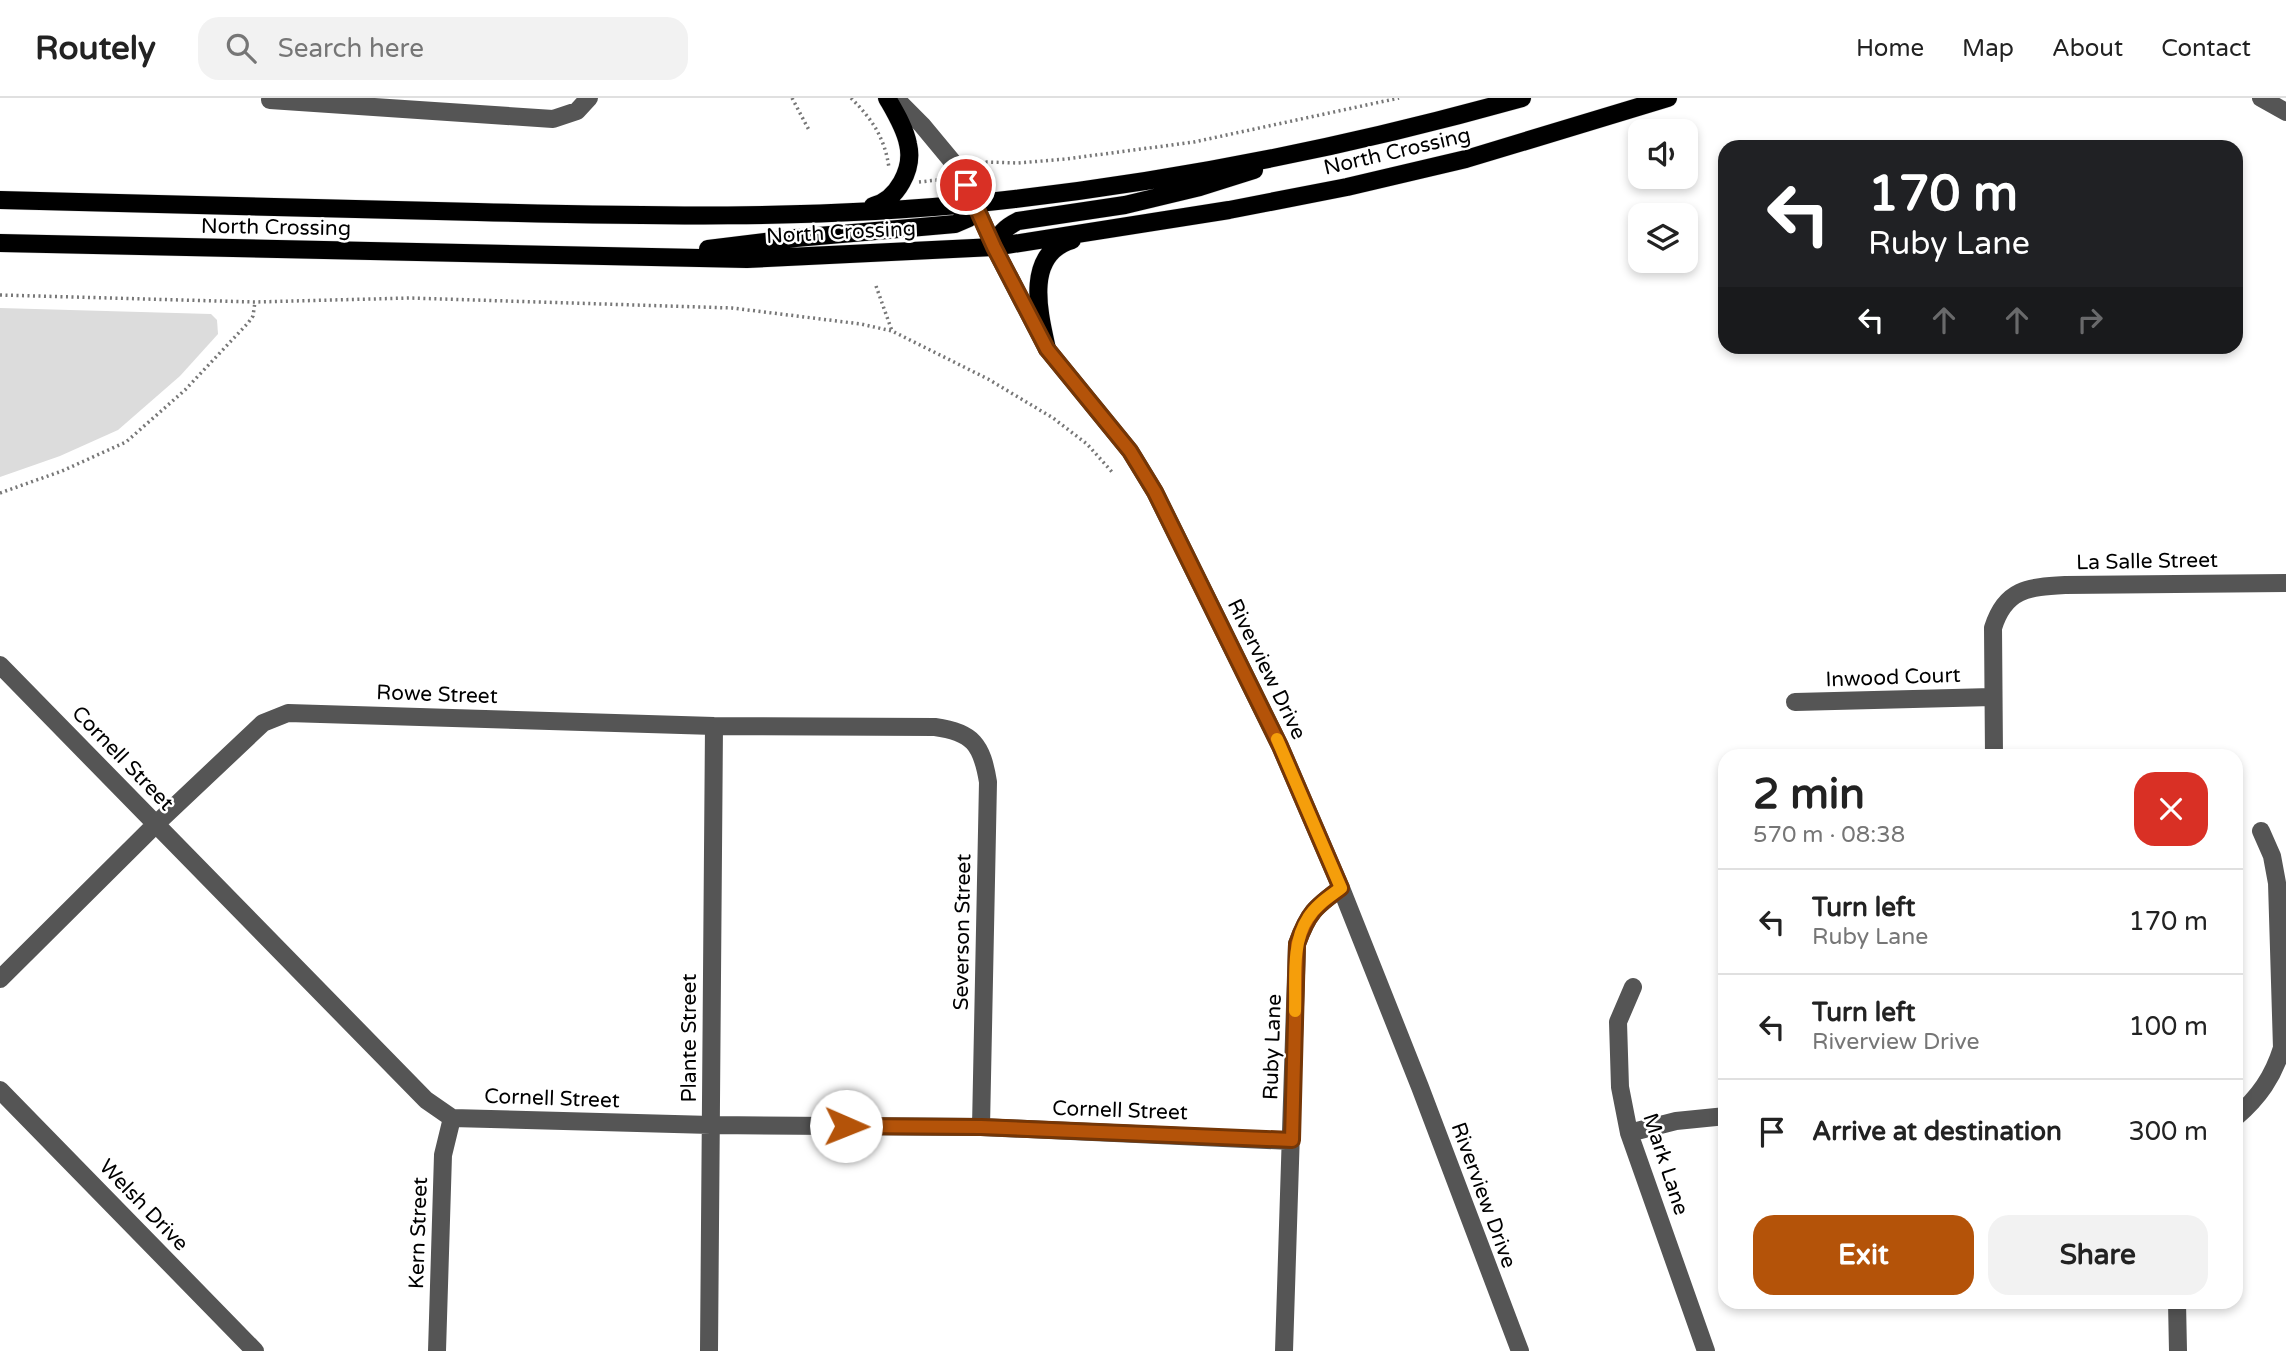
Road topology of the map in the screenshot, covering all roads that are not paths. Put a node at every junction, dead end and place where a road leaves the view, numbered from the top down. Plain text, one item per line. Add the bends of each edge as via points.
1 (589, 98) edge
2 (887, 98) edge
3 (895, 98) edge
4 (1522, 98) edge
5 (1668, 98) edge
6 (2261, 98) edge
7 (270, 100) dead end
8 (2286, 113) edge
9 (1326, 147) junction
10 (0, 200) edge
11 (975, 203) junction
12 (858, 210) junction
13 (1103, 231) junction
14 (0, 243) edge
15 (994, 247) junction
16 (626, 258) junction
17 (1047, 349) junction
18 (2286, 583) edge
19 (0, 665) edge
20 (1992, 697) junction
21 (1795, 702) dead end
22 (714, 726) junction
23 (975, 741) joint
24 (1994, 749) edge
25 (156, 824) junction
26 (2261, 831) dead end
27 (1341, 888) junction
28 (0, 979) edge
29 (1633, 987) dead end
30 (0, 1090) edge
31 (2243, 1111) edge
32 (1718, 1117) edge
33 (452, 1118) junction
34 (711, 1125) junction
35 (981, 1127) junction
36 (1629, 1133) junction
37 (1292, 1140) junction
38 (2178, 1309) edge
39 (255, 1351) edge
40 (437, 1351) edge
41 (709, 1351) edge
42 (1284, 1351) edge
43 (1520, 1351) edge
44 (1706, 1351) edge
45 (2178, 1351) edge

1 - 7 street via 578,111 553,120
2 - 12 main road via 909,147 904,178 883,204
3 - 11 street, Riverview Drive via 961,172
4 - 9 main road, North Crossing
5 - 13 main road, North Crossing via 1466,159 1347,187
6 - 8 street
9 - 11 main road, North Crossing via 1086,190
9 - 15 main road via 1200,187 1125,205 1018,221 1005,227
10 - 12 main road, North Crossing via 601,215
11 - 12 main road, North Crossing
11 - 15 street, Riverview Drive
11 - 16 main road via 970,218 955,224
13 - 15 main road, North Crossing
13 - 17 main road via 1062,243 1045,259 1037,297
14 - 16 main road, North Crossing
15 - 16 main road, North Crossing via 747,259
15 - 17 street, Riverview Drive
17 - 27 street, Riverview Drive via 1130,451 1155,492 1280,746
18 - 20 street, La Salle Street via 2034,587 2011,596 1999,610 1993,628
19 - 25 street, Cornell Street
20 - 21 street, Inwood Court
20 - 24 street
22 - 23 street, Rowe Street via 935,727 954,729
22 - 25 street, Rowe Street via 288,713 263,723
22 - 34 street, Plante Street
23 - 35 street, Severson Street via 988,782
25 - 28 street, Rowe Street
25 - 33 street, Cornell Street via 426,1100
26 - 31 street via 2277,883 2282,1048 2274,1072
27 - 37 street, Ruby Lane via 1306,919 1297,944
27 - 43 street, Riverview Drive
29 - 36 street, Mark Lane via 1618,1022 1620,1087
30 - 39 street, Welsh Drive
32 - 36 street
33 - 34 street, Cornell Street
33 - 40 street, Kern Street via 443,1155
34 - 35 street, Cornell Street
34 - 41 street, Plante Street
35 - 37 street, Cornell Street
36 - 44 street, Mark Lane
37 - 42 street, Ruby Lane
38 - 45 street

